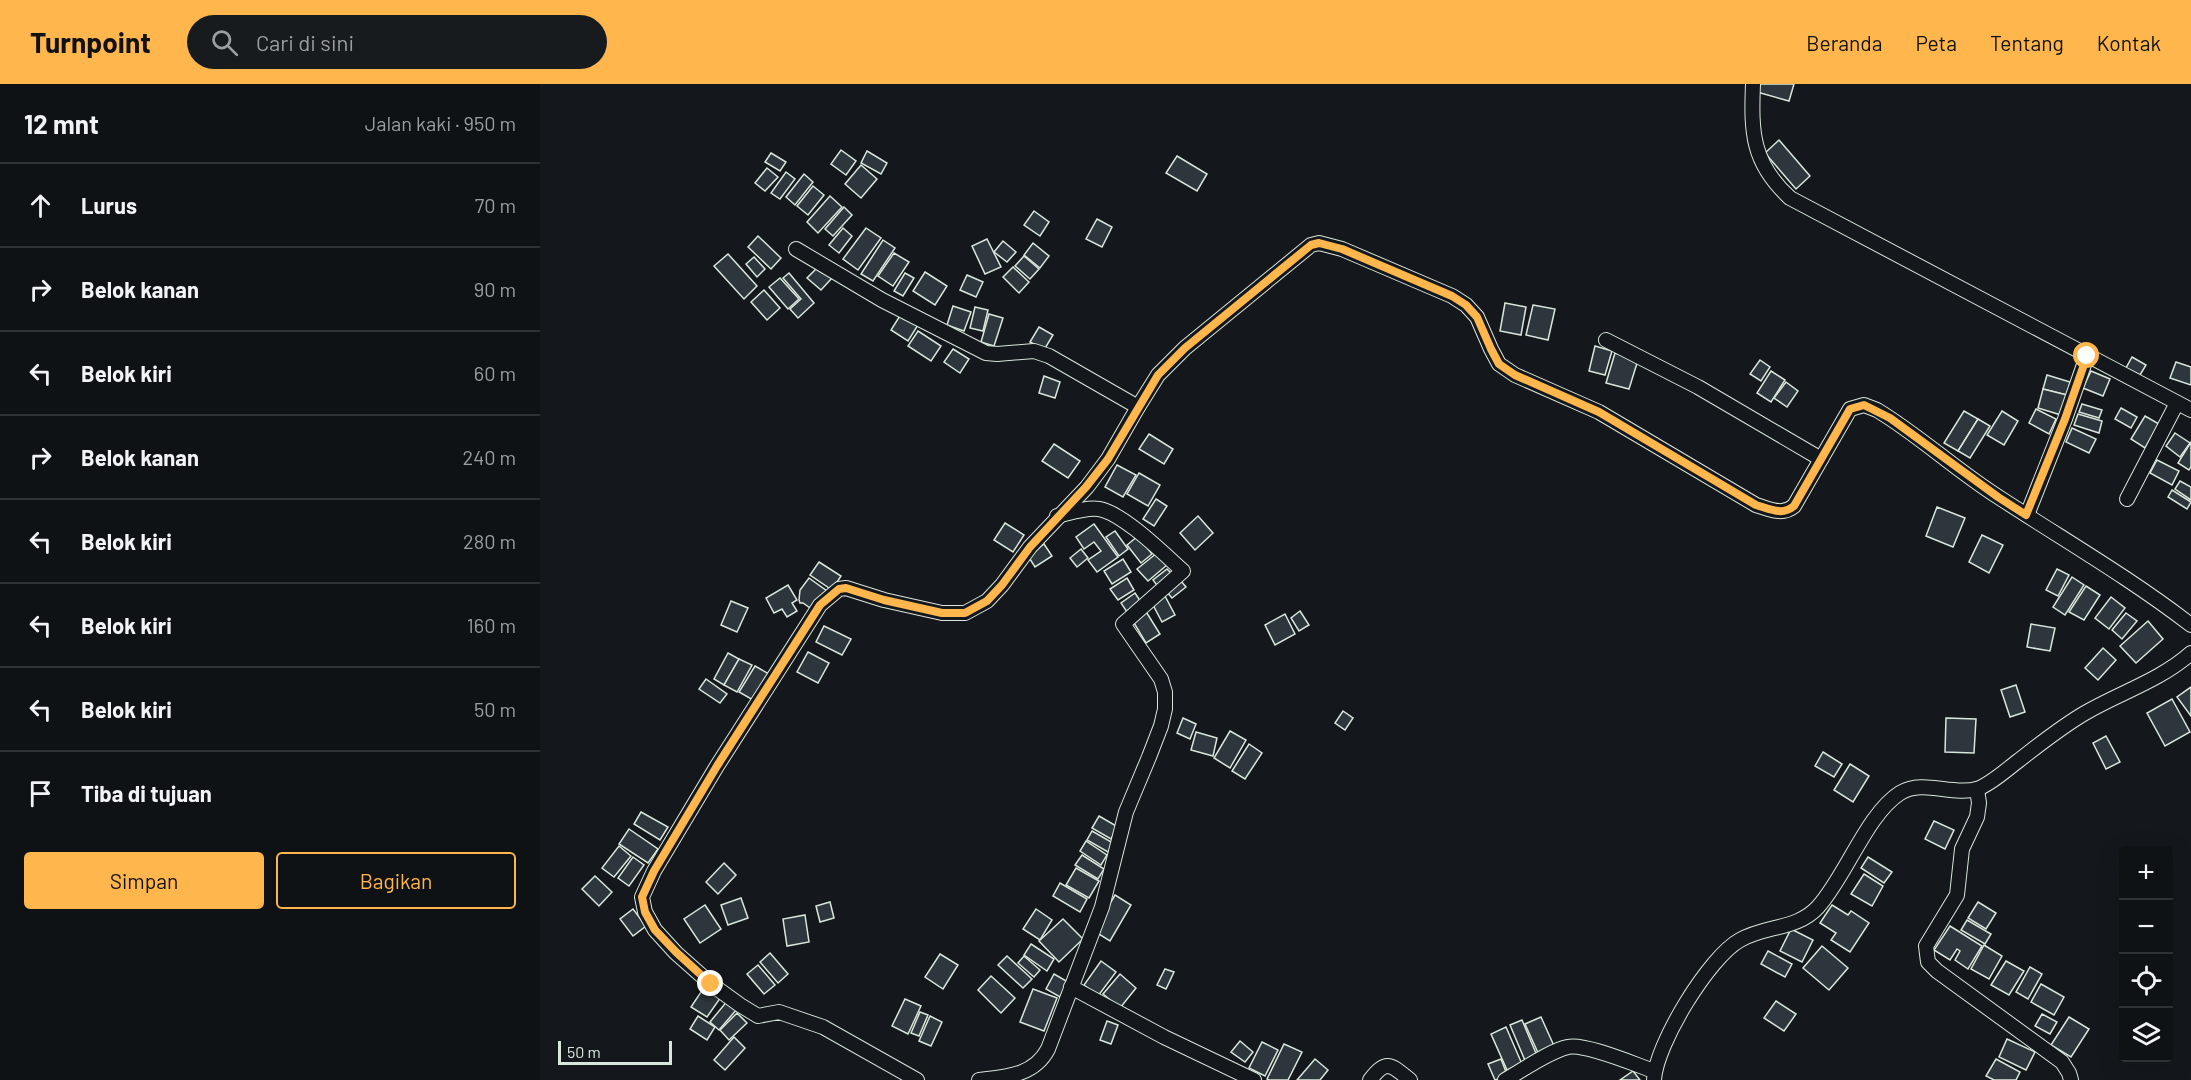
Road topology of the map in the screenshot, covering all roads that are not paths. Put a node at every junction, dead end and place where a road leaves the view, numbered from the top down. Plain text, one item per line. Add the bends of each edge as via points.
1 (1753, 84) edge
2 (796, 249) dead end
3 (1606, 340) dead end
4 (2087, 356) junction
5 (2177, 403) junction
6 (1138, 407) junction
7 (2191, 410) edge
8 (1821, 459) junction
9 (2127, 499) dead end
10 (2026, 515) junction
11 (1057, 516) junction
12 (2191, 625) edge
13 (2191, 653) edge
14 (1977, 789) junction
15 (1071, 987) junction
16 (1654, 1076) edge
17 (917, 1080) edge
18 (978, 1080) edge
19 (1254, 1080) edge
20 (1370, 1080) edge
21 (1410, 1080) edge
22 (1505, 1080) edge
23 (2071, 1080) edge

1 - 4 street via 1753,129 1760,158 1771,179 1790,198
2 - 6 street via 882,300 986,353 1034,351 1049,356
3 - 8 street via 1698,387
4 - 5 street
4 - 10 street
5 - 7 street
5 - 9 street
6 - 8 street via 1158,375 1185,348 1311,245 1319,243 1452,296 1477,317 1499,364 1599,412 1756,505 1779,513 1789,510
6 - 11 street via 1108,459
8 - 10 street via 1850,409 1864,405 1890,418
10 - 12 street
11 - 15 street via 1088,510 1115,515 1183,571 1123,624 1161,680 1165,709 1126,812 1102,907
11 - 17 street via 987,601 965,613 942,613 846,588 830,595 811,616 717,766 642,897 645,912 662,938 740,1005 758,1016 779,1012 823,1027
13 - 14 street via 2173,667 2085,713
14 - 16 street via 1912,789 1888,803 1832,891 1816,909 1792,925 1738,940 1722,956 1681,1010 1660,1051
14 - 23 street via 1977,817 1962,849 1957,895 1926,946 1928,962 2061,1062
15 - 18 street via 1042,1059 1014,1076
15 - 19 street
16 - 22 street via 1583,1047 1570,1046
20 - 21 street via 1381,1066 1389,1065

